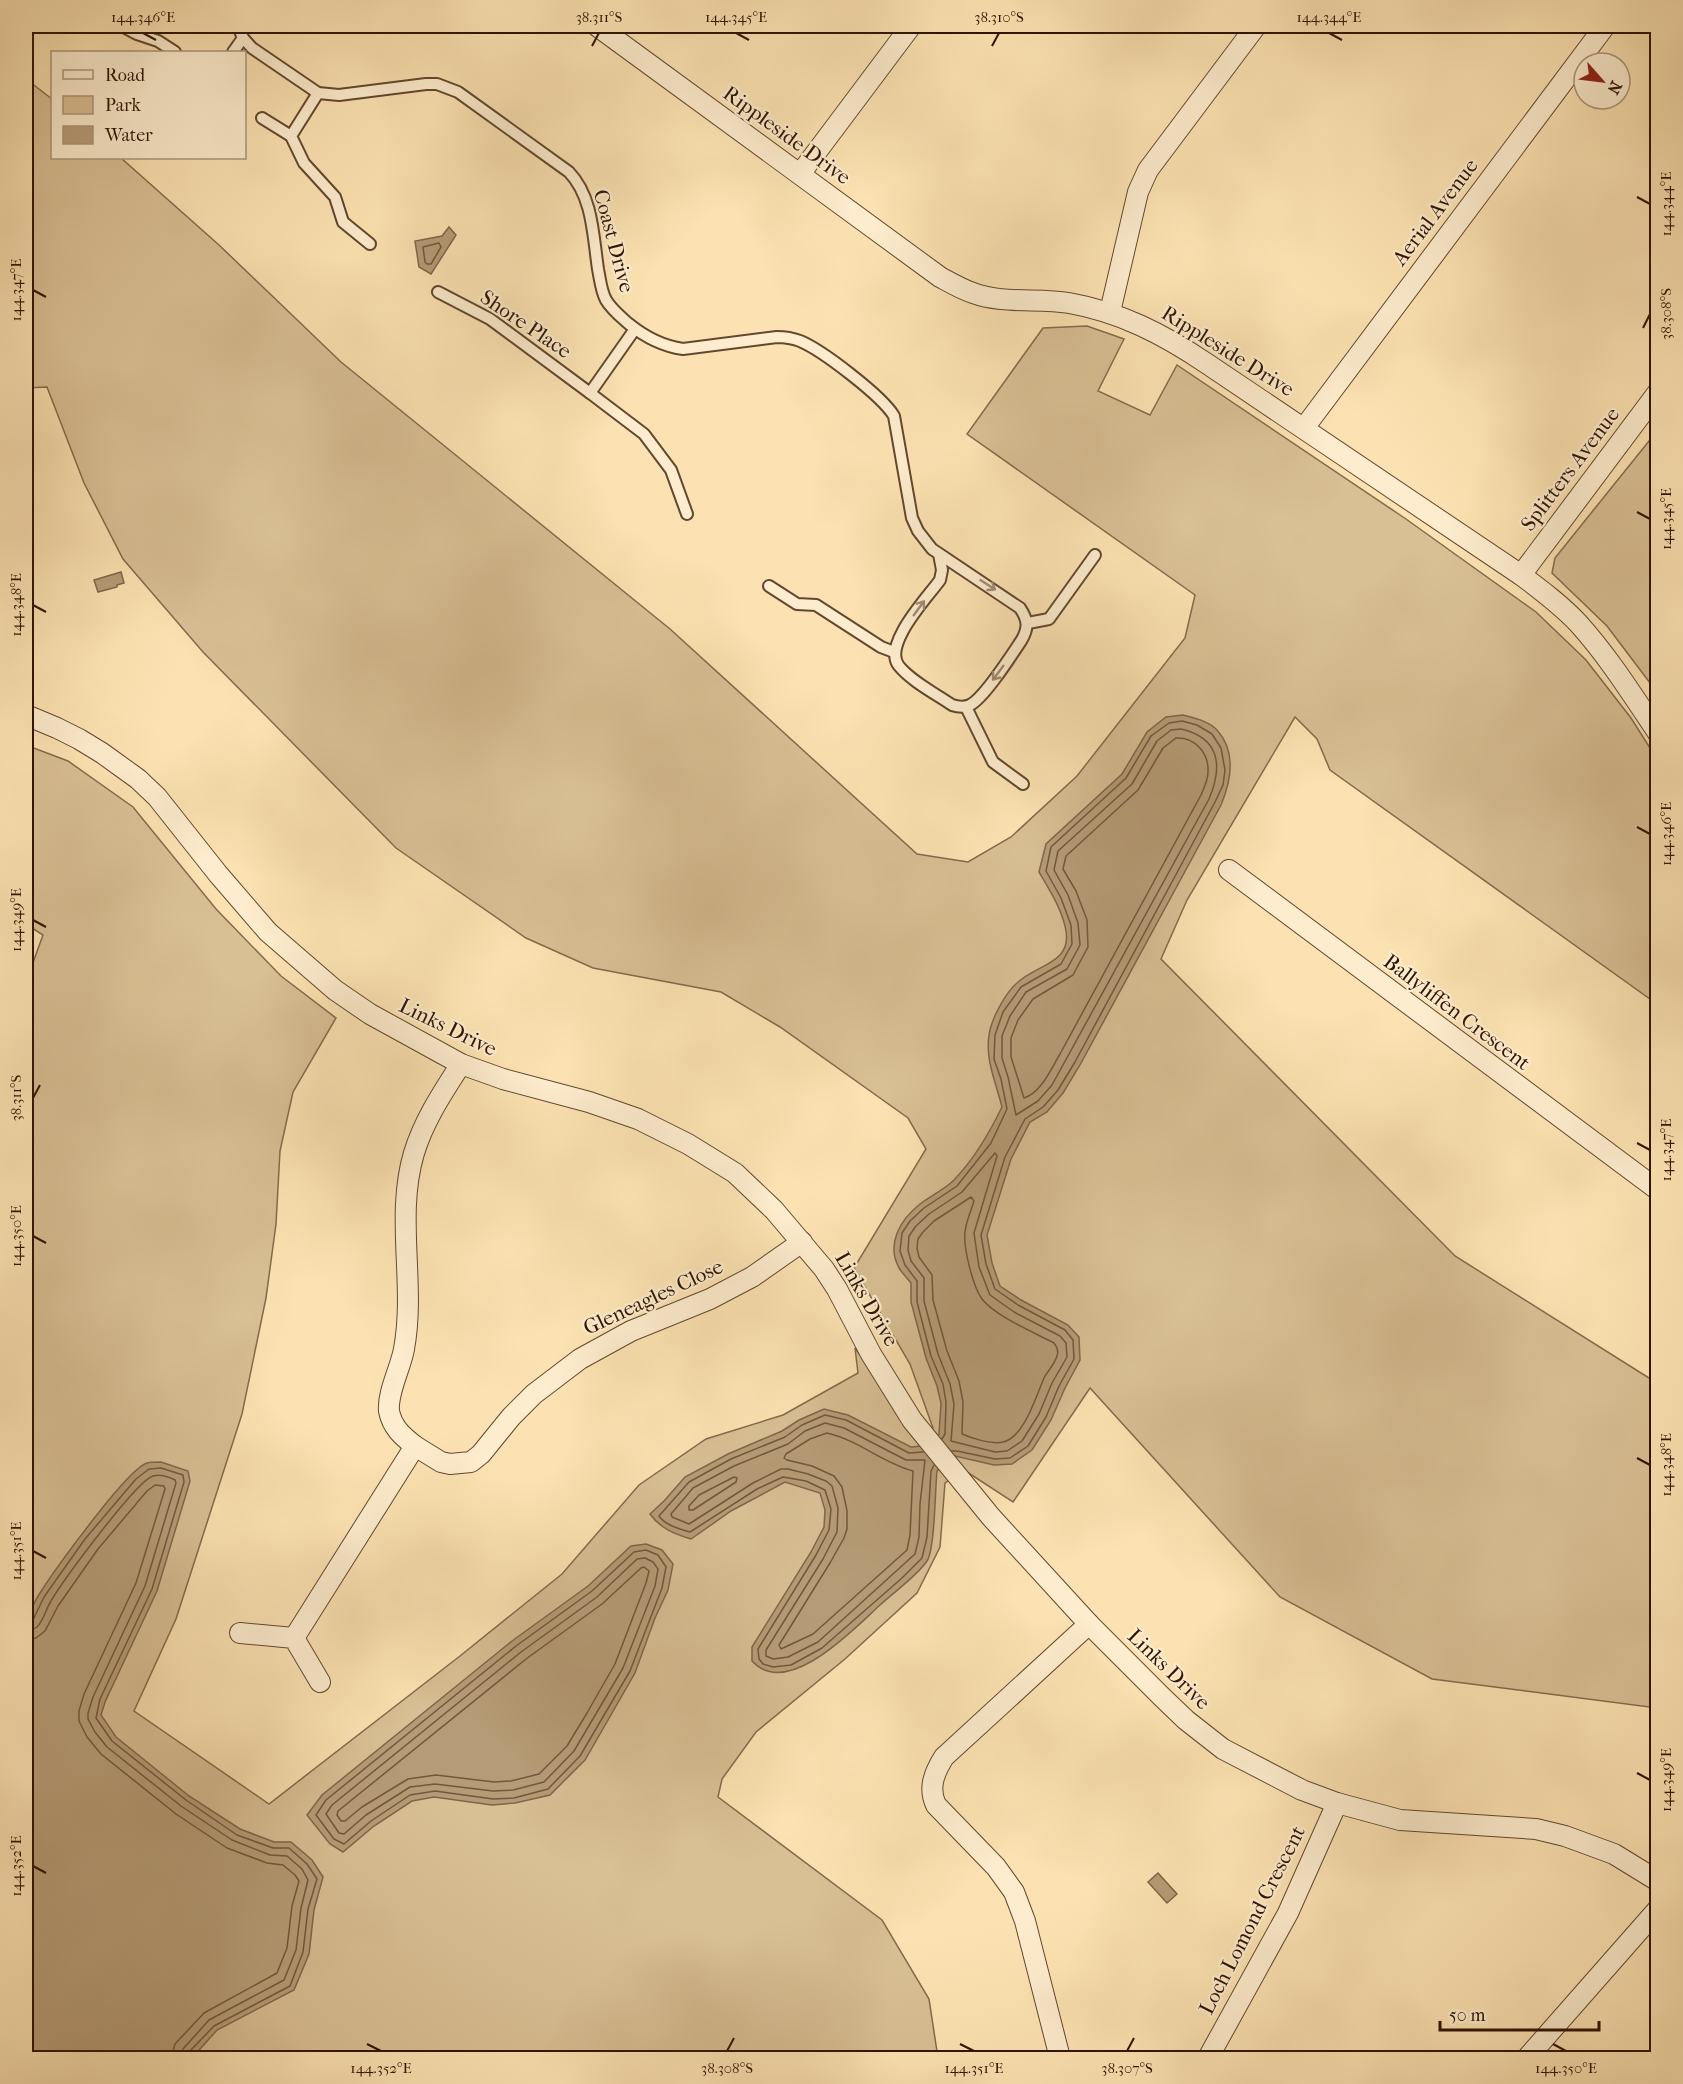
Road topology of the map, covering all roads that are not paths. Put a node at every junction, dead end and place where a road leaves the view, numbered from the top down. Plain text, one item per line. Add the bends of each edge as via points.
1 (122, 26) edge
2 (238, 26) edge
3 (597, 26) edge
4 (911, 26) edge
5 (1256, 26) edge
6 (1605, 26) edge
7 (243, 38) junction
8 (173, 51) edge
9 (234, 51) edge
10 (318, 93) junction
11 (262, 118) dead end
12 (291, 136) junction
13 (800, 174) junction
14 (370, 244) dead end
15 (438, 292) dead end
16 (1110, 312) junction
17 (635, 328) junction
18 (1658, 392) edge
19 (590, 393) junction
20 (1304, 428) junction
21 (687, 514) dead end
22 (939, 554) junction
23 (1095, 555) dead end
24 (1521, 575) junction
25 (769, 586) dead end
26 (1028, 623) junction
27 (894, 652) junction
28 (966, 707) junction
29 (1651, 709) edge
30 (26, 715) edge
31 (1658, 733) edge
32 (1023, 784) dead end
33 (1229, 870) dead end
34 (461, 1064) junction
35 (1658, 1190) edge
36 (802, 1242) junction
37 (415, 1446) junction
38 (1089, 1624) junction
39 (240, 1633) dead end
40 (294, 1638) junction
41 (320, 1682) dead end
42 (1337, 1803) junction
43 (1658, 1881) edge
44 (1658, 1909) edge
45 (1060, 2058) edge
46 (1208, 2058) edge
47 (1527, 2058) edge

1 - 8 lane
2 - 7 lane
3 - 13 street, Rippleside Drive
4 - 13 street
5 - 16 street via 1148,170 1138,192
6 - 20 street, Aerial Avenue
7 - 9 lane
7 - 10 lane
10 - 12 lane
10 - 17 lane, Coast Drive via 339,95 426,84 448,87 569,172 578,181 588,206 606,301
11 - 12 lane
12 - 14 lane via 304,163 335,197 343,222
13 - 16 street, Rippleside Drive via 940,277 975,294 1068,303
15 - 19 lane, Shore Place via 490,319
16 - 20 street, Rippleside Drive via 1173,341
17 - 19 lane
17 - 22 lane, Coast Drive via 668,347 683,349 790,338 814,349 878,396 894,416 912,518 925,542
18 - 24 street, Splitters Avenue
19 - 21 lane, Shore Place via 644,434 671,470
20 - 24 street, Rippleside Drive
22 -> 26 lane, Coast Drive via 1020,608
27 -> 22 lane via 903,630 940,580
23 - 26 lane via 1049,619
24 - 29 street, Rippleside Drive via 1578,624
25 - 27 lane via 797,604 816,605
26 -> 28 lane via 1021,641 984,692
27 - 28 lane via 904,672 952,705
28 - 32 lane via 993,762
29 - 31 street, Rippleside Drive
30 - 34 street, Links Drive via 94,748 138,779 268,932 335,990
33 - 35 street, Ballyliffen Crescent
34 - 36 street, Links Drive via 638,1119 688,1144 735,1173
34 - 37 street, Gleneagles Close via 423,1130 409,1180 405,1229 407,1327 389,1407 394,1427
36 - 37 street, Gleneagles Close via 752,1277 702,1302 655,1319 580,1359 534,1394 471,1462 441,1462
36 - 38 street, Links Drive via 837,1289 912,1420 991,1517
37 - 40 street
38 - 42 street, Links Drive via 1186,1720 1223,1749 1302,1790
38 - 45 street via 944,1757 932,1786 936,1805 996,1867 1017,1898
39 - 40 street
40 - 41 street
42 - 43 street, Links Drive via 1400,1820 1536,1829 1565,1836 1614,1854
42 - 46 street, Loch Lomond Crescent via 1288,1912
44 - 47 street

